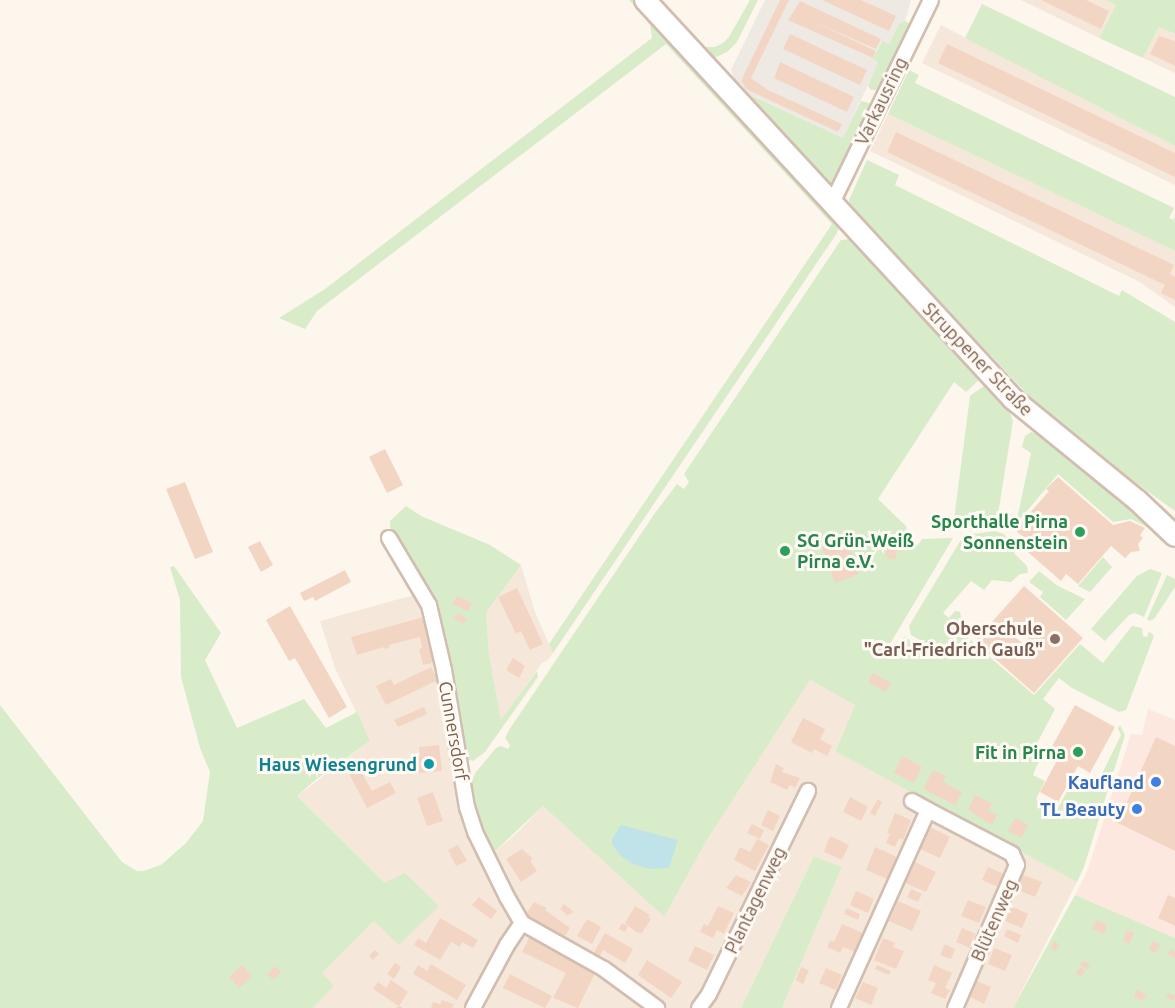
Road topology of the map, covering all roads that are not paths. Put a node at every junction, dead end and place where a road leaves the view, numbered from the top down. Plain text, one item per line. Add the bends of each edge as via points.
1 (645, 0) edge
2 (931, 0) edge
3 (832, 203) junction
4 (1137, 500) junction
5 (1175, 525) edge
6 (1175, 536) edge
7 (389, 538) dead end
8 (808, 791) dead end
9 (912, 801) dead end
10 (928, 810) junction
11 (522, 923) junction
12 (473, 1008) edge
13 (657, 1008) edge
14 (699, 1008) edge
15 (839, 1008) edge
16 (955, 1008) edge

1 - 3 main road, Struppener Straße
2 - 3 street, Varkausring
3 - 4 main road, Struppener Straße via 1026,411
4 - 5 main road, Struppener Straße
4 - 6 main road, Struppener Straße
7 - 11 street, Cunnersdorf via 429,605 467,807 487,857
8 - 14 street, Plantagenweg
9 - 10 street, Blütenweg
10 - 15 street
10 - 16 street, Blütenweg via 1012,854 1017,865
11 - 12 street
11 - 13 street via 604,969

